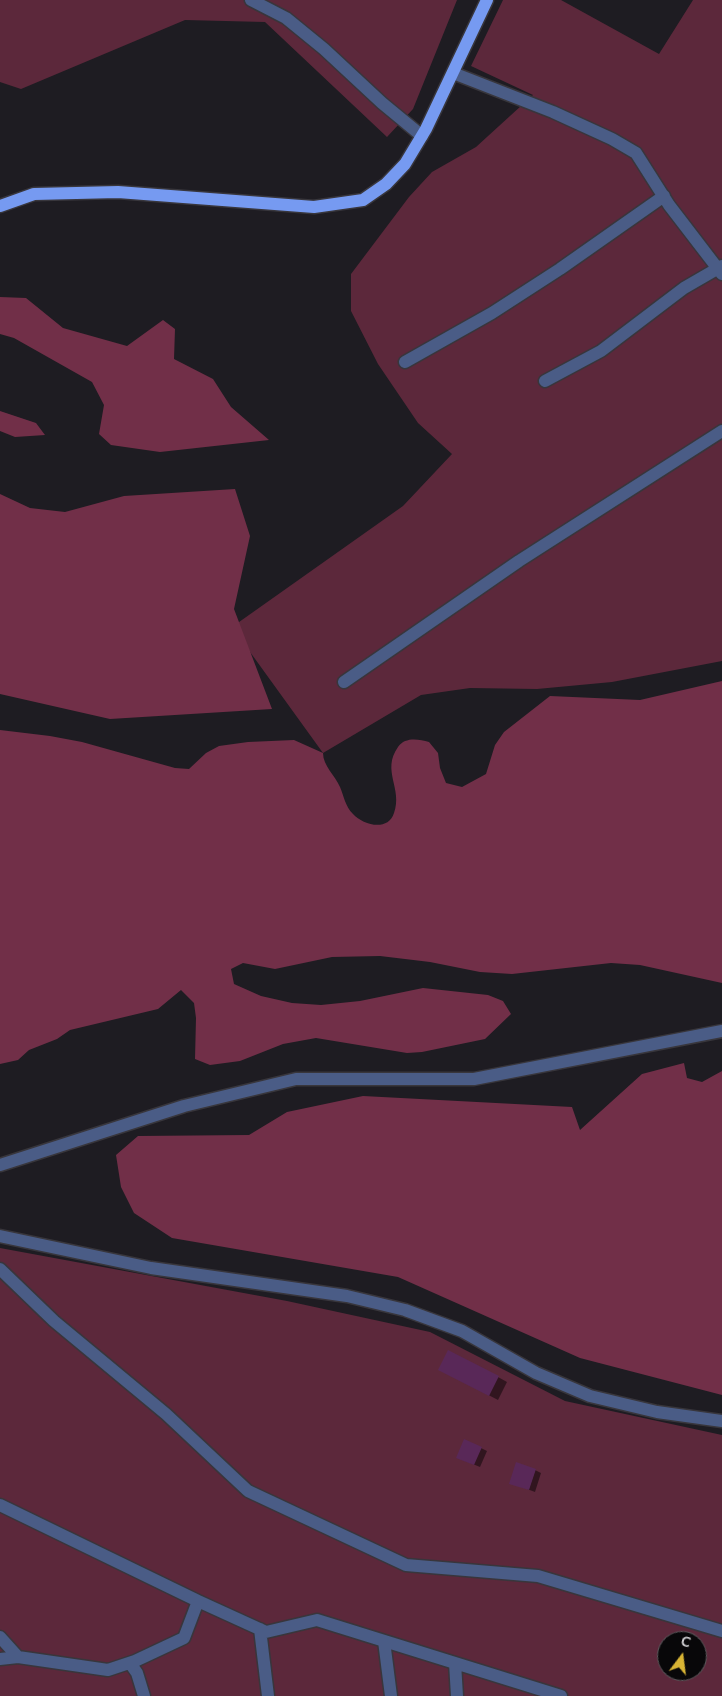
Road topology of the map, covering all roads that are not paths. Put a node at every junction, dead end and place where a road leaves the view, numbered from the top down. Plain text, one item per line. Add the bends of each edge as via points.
1 (251, 0) edge
2 (487, 0) edge
3 (453, 73) junction
4 (422, 136) junction
5 (664, 196) junction
6 (0, 206) edge
7 (720, 269) edge
8 (405, 362) dead end
9 (545, 381) dead end
10 (722, 431) edge
11 (344, 682) dead end
12 (722, 1031) edge
13 (0, 1165) edge
14 (0, 1236) edge
15 (0, 1269) edge
16 (722, 1421) edge
17 (0, 1505) edge
18 (198, 1601) junction
19 (260, 1629) junction
20 (722, 1631) edge
21 (0, 1637) edge
22 (384, 1641) junction
23 (18, 1657) junction
24 (0, 1659) edge
25 (130, 1663) junction
26 (456, 1663) junction
27 (144, 1696) edge
28 (268, 1696) edge
29 (391, 1696) edge
30 (457, 1696) edge
31 (561, 1696) edge

1 - 4 street via 286,18
2 - 3 main road
3 - 4 main road
3 - 5 street via 612,139 636,153
4 - 6 main road via 405,164 386,184 363,200 314,207 109,193 34,194
5 - 7 street
5 - 8 street via 560,269
7 - 9 street via 684,288 601,351
10 - 11 street via 519,561
12 - 13 street via 474,1079 296,1079 184,1106
14 - 16 street via 151,1268 347,1296 405,1310 462,1331 536,1372 590,1396 657,1412
15 - 20 street via 54,1321 166,1414 248,1491 406,1565 538,1576
17 - 18 street
18 - 19 street
18 - 25 street via 184,1638
19 - 22 street via 266,1632 317,1620
19 - 28 street
21 - 23 street
22 - 26 street
22 - 29 street
23 - 24 street
23 - 25 street via 108,1670
25 - 27 street via 137,1673
26 - 30 street
26 - 31 street

